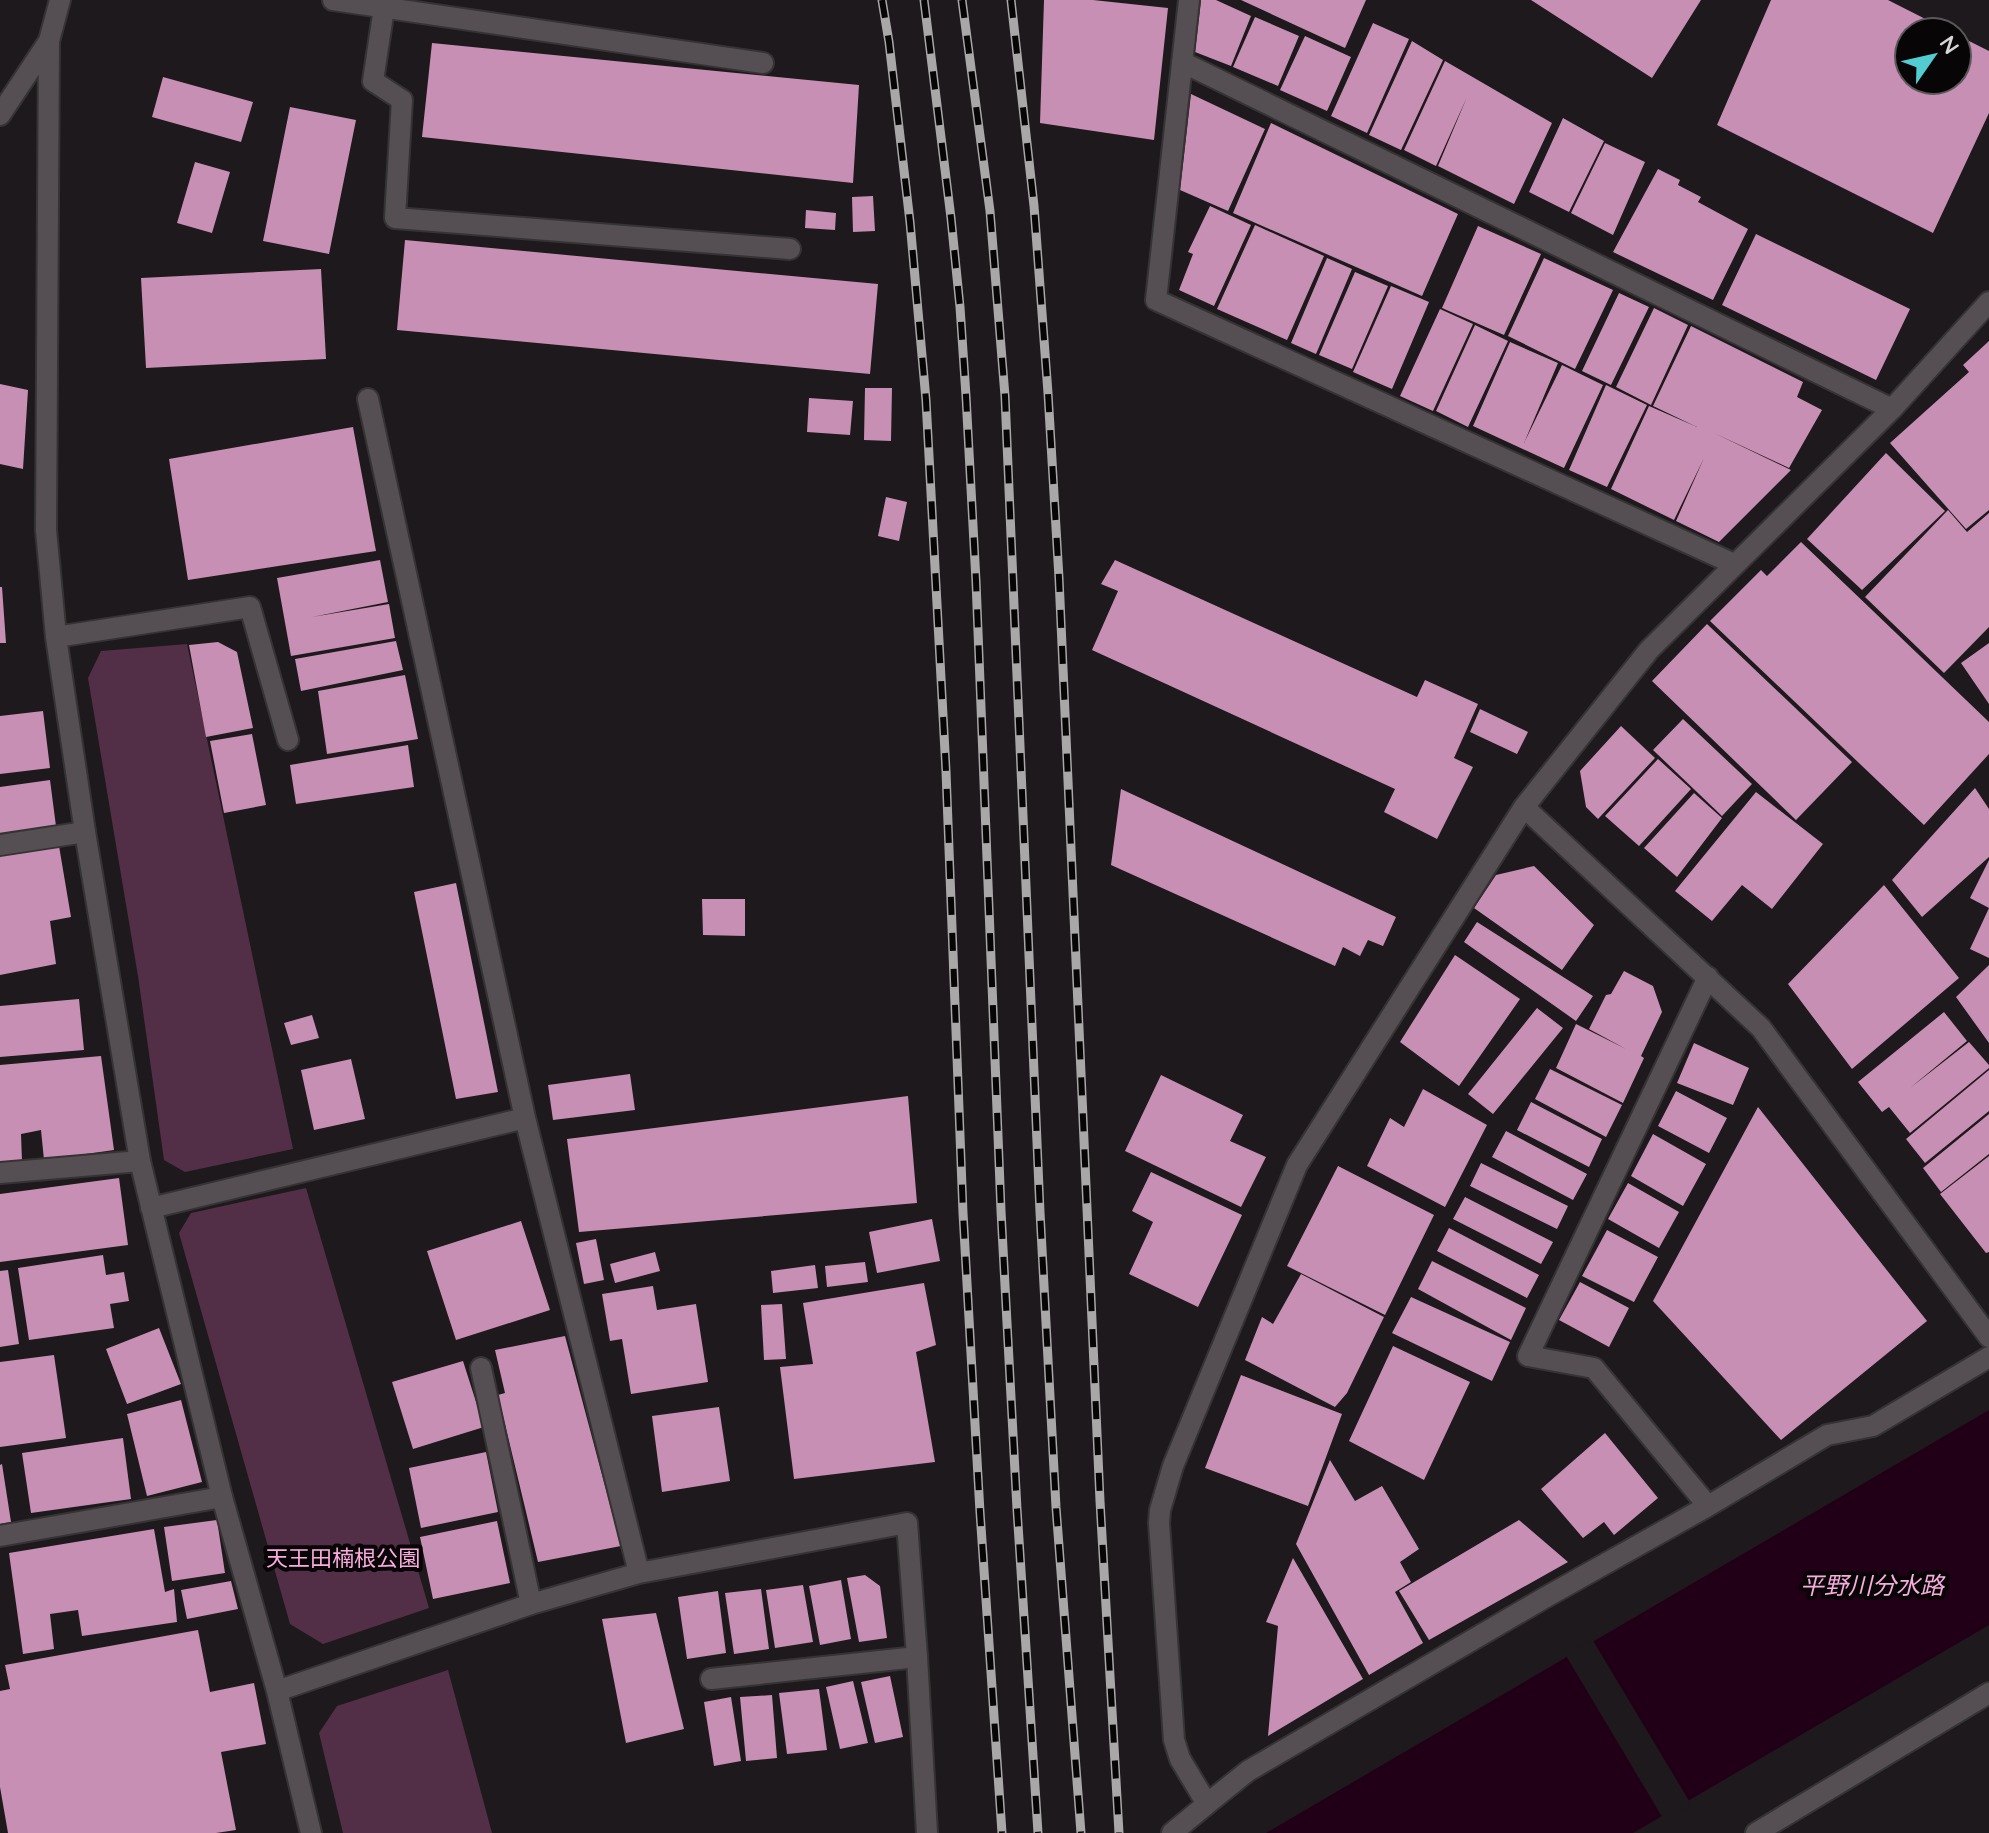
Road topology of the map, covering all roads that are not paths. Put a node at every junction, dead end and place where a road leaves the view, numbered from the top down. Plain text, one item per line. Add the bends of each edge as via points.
1 (60, 0) edge
2 (333, 0) edge
3 (1189, 0) edge
4 (384, 8) junction
5 (49, 41) junction
6 (1182, 62) junction
7 (763, 63) dead end
8 (0, 115) edge
9 (790, 249) dead end
10 (1989, 302) edge
11 (368, 399) dead end
12 (1892, 409) junction
13 (1734, 564) junction
14 (56, 637) junction
15 (288, 740) dead end
16 (1524, 807) junction
17 (85, 832) junction
18 (0, 845) edge
19 (1708, 977) junction
20 (525, 1118) junction
21 (140, 1161) junction
22 (0, 1173) edge
23 (151, 1208) junction
24 (1989, 1337) edge
25 (1989, 1357) edge
26 (481, 1368) dead end
27 (222, 1497) junction
28 (1708, 1506) junction
29 (0, 1536) edge
30 (639, 1573) junction
31 (531, 1604) junction
32 (917, 1657) junction
33 (711, 1679) dead end
34 (277, 1691) junction
35 (1989, 1693) edge
36 (1207, 1804) junction
37 (311, 1833) edge
38 (927, 1833) edge
39 (1172, 1833) edge
40 (1756, 1833) edge

1 - 5 street
2 - 4 street
3 - 6 street
4 - 7 street
4 - 9 street via 373,81 402,100 395,218
5 - 8 street
5 - 14 street via 46,530
6 - 12 street
6 - 13 street via 1156,300
10 - 12 street
11 - 20 street
12 - 13 street
13 - 16 street via 1649,650
14 - 15 street via 250,607
14 - 17 street
16 - 19 street
16 - 36 street via 1297,1165 1173,1466 1159,1523 1174,1740
17 - 18 street
17 - 21 street
19 - 24 street via 1761,1028
19 - 28 street via 1528,1356 1594,1368
20 - 23 street
20 - 30 street
21 - 22 street
21 - 23 street
23 - 27 street
25 - 28 street via 1873,1426 1827,1435
26 - 31 street
27 - 29 street
27 - 34 street
28 - 36 street via 1248,1771
30 - 31 street
30 - 32 street via 907,1523
31 - 34 street
32 - 33 street
32 - 38 street
34 - 37 street
35 - 40 street
36 - 39 street

